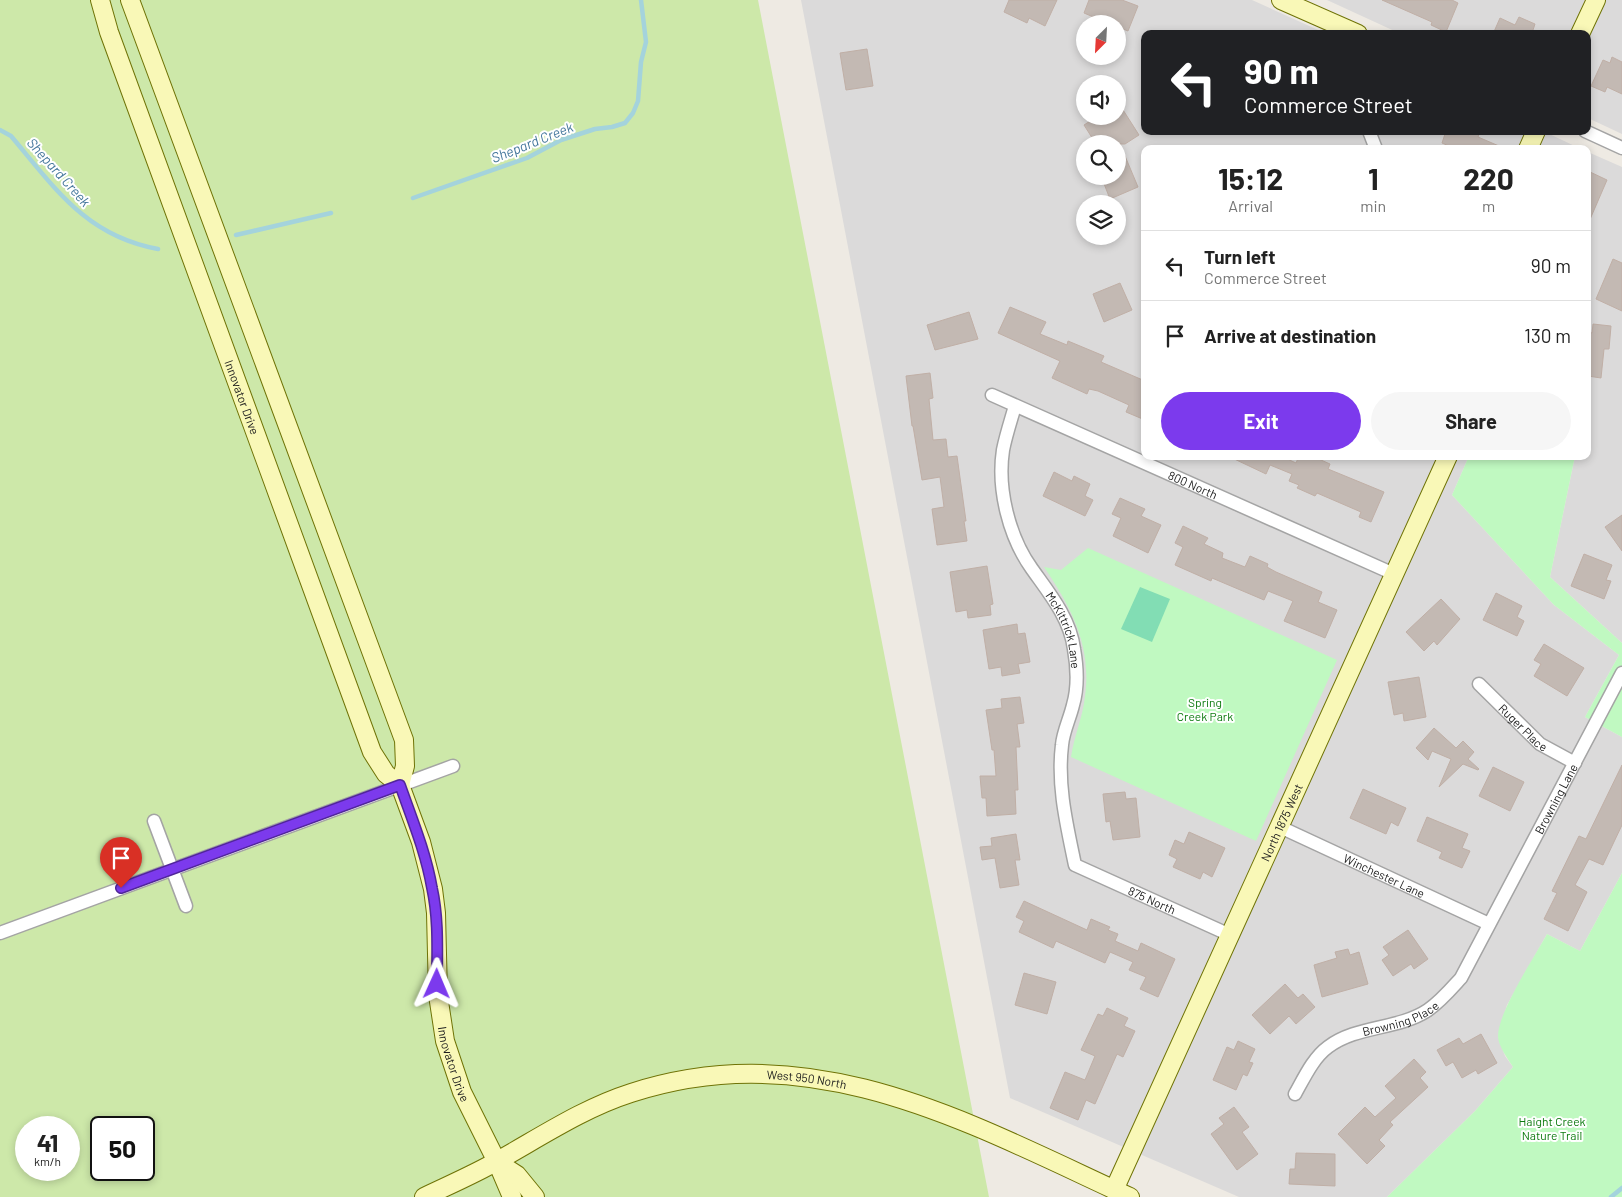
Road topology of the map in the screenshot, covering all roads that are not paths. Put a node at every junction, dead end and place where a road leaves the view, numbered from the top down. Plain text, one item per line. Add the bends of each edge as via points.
1 (100, 0) edge
2 (130, 0) edge
3 (1281, 0) edge
4 (1596, 0) edge
5 (1333, 28) edge
6 (1582, 30) edge
7 (1591, 134) edge
8 (1622, 148) edge
9 (992, 395) dead end
10 (1015, 406) junction
11 (1446, 460) edge
12 (1394, 574) junction
13 (1622, 673) edge
14 (1479, 684) dead end
15 (1574, 764) junction
16 (453, 766) dead end
17 (400, 785) junction
18 (154, 821) dead end
19 (1280, 827) junction
20 (1075, 866) joint
21 (172, 869) junction
22 (186, 906) dead end
23 (1489, 924) junction
24 (0, 933) edge
25 (1230, 935) junction
26 (1295, 1094) dead end
27 (497, 1162) junction
28 (1114, 1190) junction
29 (424, 1197) edge
30 (512, 1197) edge
31 (535, 1197) edge
32 (1130, 1197) edge

1 - 17 main road, Innovator Drive via 111,38 372,752 386,774
2 - 17 main road via 404,740 405,766
3 - 5 main road
4 - 6 main road
7 - 8 street
9 - 10 street, 800 North
10 - 12 street, 800 North
10 - 20 street, McKittrick Lane via 1003,450 1002,483 1006,509 1015,537 1030,567 1051,594 1065,620 1074,647 1074,703 1062,744 1060,771 1062,801
11 - 12 main road, North 1875 West
12 - 19 main road, North 1875 West
13 - 15 street, Browning Lane
14 - 15 street, Ruger Place via 1540,744
15 - 23 street, Browning Lane
16 - 17 street
17 - 21 street
17 - 27 main road, Innovator Drive via 421,842 433,889 438,932 438,995 444,1041 462,1092
18 - 21 street
19 - 23 street, Winchester Lane
19 - 25 main road, North 1875 West
20 - 25 street, 875 North
21 - 22 street
21 - 24 street
23 - 26 street, Browning Place via 1461,978 1444,997 1427,1010 1403,1021 1350,1035 1327,1047 1312,1064
25 - 28 main road, North 1875 West
27 - 28 main road, West 950 North via 550,1131 631,1093 681,1081 732,1074 789,1075 846,1083 923,1106
27 - 29 main road, West 950 North
27 - 30 main road, Innovator Drive
27 - 31 main road, Innovator Drive via 517,1175
28 - 32 main road, West 950 North

